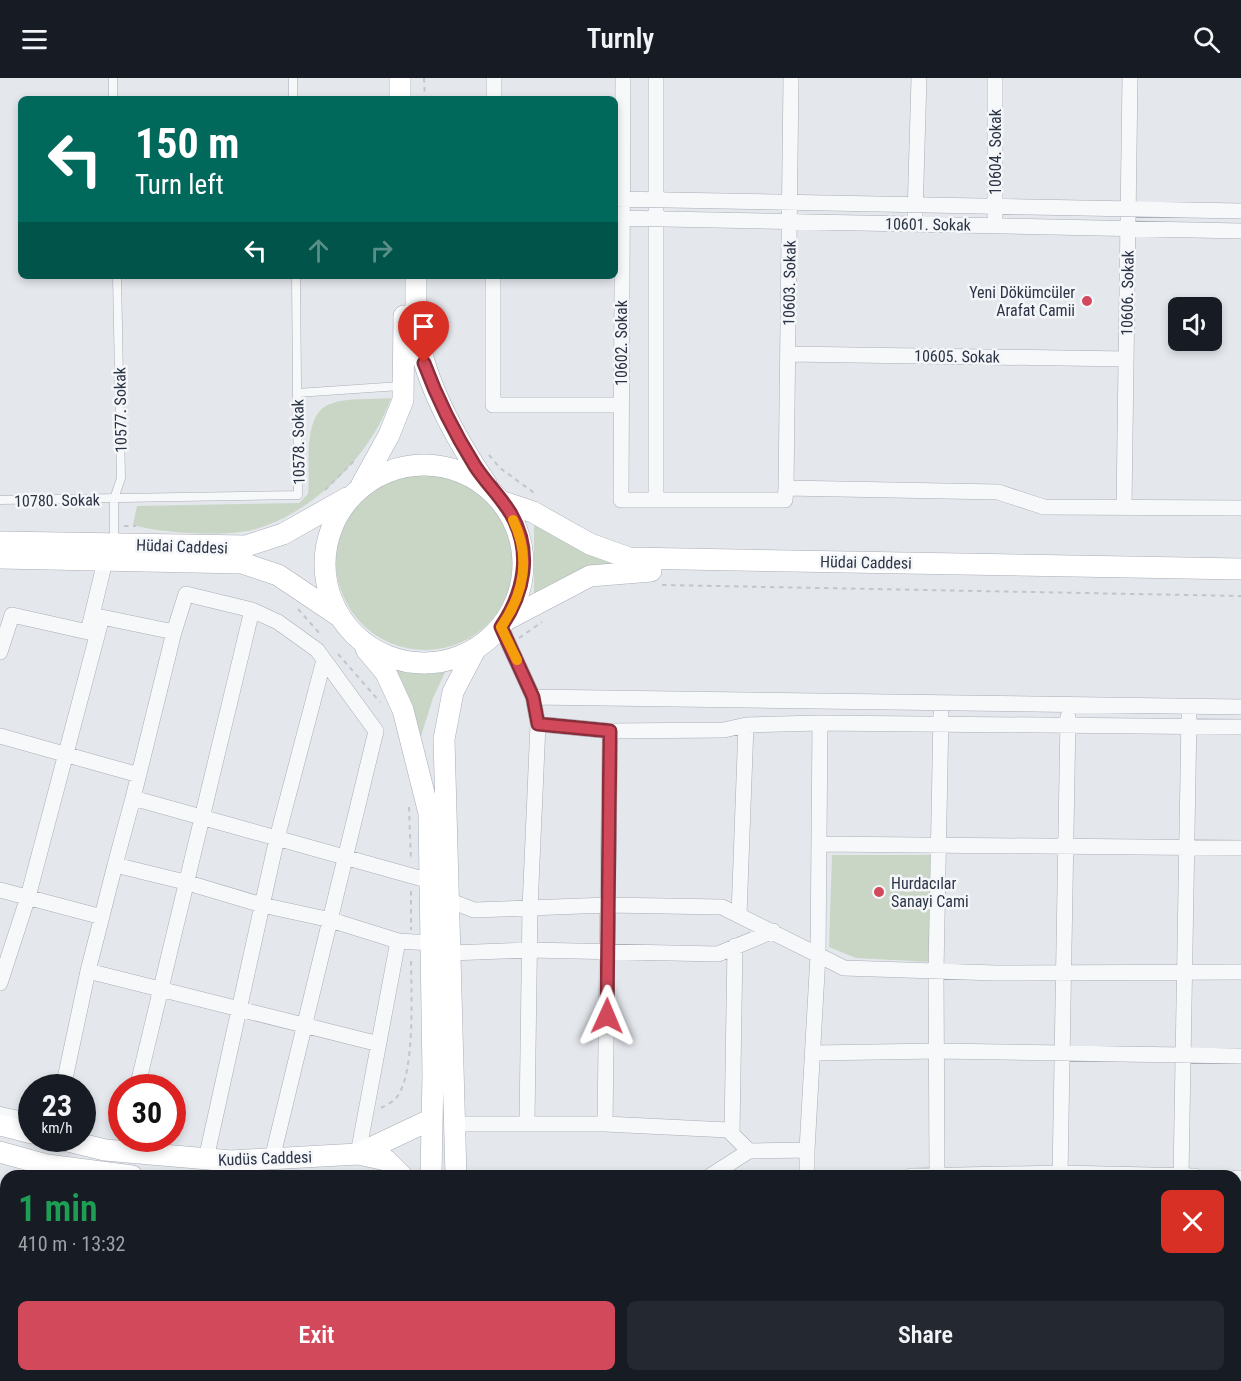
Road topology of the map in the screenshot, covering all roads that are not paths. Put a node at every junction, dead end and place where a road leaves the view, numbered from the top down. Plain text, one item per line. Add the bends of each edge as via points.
1 (113, 78) edge
2 (293, 78) edge
3 (400, 78) edge
4 (413, 78) edge
5 (494, 78) edge
6 (622, 78) edge
7 (656, 78) edge
8 (791, 78) edge
9 (919, 78) edge
10 (995, 78) edge
11 (1130, 78) edge
12 (113, 96) edge
13 (293, 96) edge
14 (400, 96) edge
15 (413, 96) edge
16 (494, 96) edge
17 (618, 199) edge
18 (656, 200) junction
19 (790, 202) junction
20 (916, 205) junction
21 (995, 206) junction
22 (1128, 209) junction
23 (1241, 211) edge
24 (618, 218) edge
25 (656, 218) junction
26 (789, 221) junction
27 (915, 224) junction
28 (994, 226) junction
29 (1128, 228) junction
30 (1241, 231) edge
31 (117, 279) edge
32 (296, 279) edge
33 (403, 279) edge
34 (416, 279) edge
35 (493, 279) edge
36 (788, 354) junction
37 (1126, 359) junction
38 (405, 386) junction
39 (297, 393) junction
40 (621, 405) junction
41 (786, 488) junction
42 (356, 491) junction
43 (497, 497) junction
44 (114, 499) junction
45 (0, 500) edge
46 (656, 500) junction
47 (1124, 507) junction
48 (1241, 508) edge
49 (0, 542) edge
50 (110, 552) junction
51 (0, 558) edge
52 (1241, 569) edge
53 (1241, 582) edge
54 (252, 610) junction
55 (97, 616) junction
56 (346, 625) junction
57 (506, 630) junction
58 (174, 632) junction
59 (476, 648) junction
60 (0, 652) edge
61 (324, 660) junction
62 (533, 697) junction
63 (941, 702) junction
64 (1068, 705) junction
65 (1189, 706) junction
66 (1241, 707) edge
67 (819, 723) junction
68 (940, 723) junction
69 (538, 724) junction
70 (746, 725) junction
71 (1068, 725) junction
72 (1190, 727) junction
73 (1241, 727) edge
74 (610, 731) junction
75 (0, 736) edge
76 (66, 755) junction
77 (139, 775) junction
78 (133, 798) junction
79 (201, 817) junction
80 (277, 838) junction
81 (820, 843) junction
82 (938, 844) junction
83 (1067, 845) junction
84 (1187, 846) junction
85 (1241, 848) edge
86 (346, 857) junction
87 (116, 865) junction
88 (430, 881) junction
89 (185, 882) junction
90 (0, 890) edge
91 (28, 897) junction
92 (448, 900) junction
93 (262, 905) junction
94 (608, 905) junction
95 (530, 908) junction
96 (739, 915) junction
97 (102, 917) junction
98 (331, 920) junction
99 (773, 931) junction
100 (398, 941) junction
101 (735, 946) junction
102 (440, 948) junction
103 (529, 950) junction
104 (608, 951) junction
105 (818, 955) junction
106 (88, 971) junction
107 (936, 971) junction
108 (1065, 972) junction
109 (1184, 972) junction
110 (1241, 972) edge
111 (0, 983) edge
112 (160, 989) junction
113 (239, 1009) junction
114 (305, 1025) junction
115 (379, 1044) junction
116 (937, 1051) junction
117 (813, 1053) junction
118 (1062, 1054) junction
119 (1185, 1056) junction
120 (1241, 1056) edge
121 (66, 1074) edge
122 (140, 1074) edge
123 (0, 1111) edge
124 (18, 1115) edge
125 (432, 1119) junction
126 (527, 1122) junction
127 (454, 1124) junction
128 (605, 1124) junction
129 (0, 1125) edge
130 (18, 1130) edge
131 (732, 1134) junction
132 (807, 1150) junction
133 (749, 1151) junction
134 (0, 1152) edge
135 (154, 1152) edge
136 (358, 1154) junction
137 (206, 1159) junction
138 (272, 1159) junction
139 (86, 1170) edge
140 (396, 1170) edge
141 (431, 1170) edge
142 (456, 1170) edge
143 (719, 1170) edge
144 (807, 1170) edge
145 (937, 1170) edge
146 (1060, 1170) edge
147 (1181, 1170) edge

1 - 12 lane
2 - 13 lane
3 - 14 street
4 - 15 street
5 - 16 street
6 - 17 street, 10602. Sokak
7 - 18 street
8 - 19 street, 10603. Sokak
9 - 20 street
10 - 21 street, 10604. Sokak
11 - 22 street, 10606. Sokak
17 - 18 street, 10601. Sokak
17 - 24 street, 10602. Sokak
18 - 19 street, 10601. Sokak
18 - 25 street
19 - 20 street, 10601. Sokak
19 - 26 street, 10603. Sokak
20 - 21 street, 10601. Sokak
20 - 27 street
21 - 22 street, 10601. Sokak
21 - 28 street, 10604. Sokak
22 - 23 street, 10601. Sokak
22 - 29 street, 10606. Sokak
24 - 25 street, 10601. Sokak
24 - 40 street, 10602. Sokak
25 - 26 street, 10601. Sokak
25 - 46 street
26 - 27 street, 10601. Sokak
26 - 36 street, 10603. Sokak
27 - 28 street, 10601. Sokak
28 - 29 street, 10601. Sokak
29 - 30 street, 10601. Sokak
29 - 37 street, 10606. Sokak
31 - 44 lane, 10577. Sokak via 122,478
32 - 39 lane, 10578. Sokak
33 - 38 street
34 - 43 street via 417,330 424,363 465,450
35 - 40 street via 493,405
36 - 37 street, 10605. Sokak
36 - 41 street, 10603. Sokak
37 - 47 street, 10606. Sokak
38 - 39 lane
38 - 42 street via 395,423
39 - 44 lane, 10578. Sokak via 298,495
40 - 46 street, 10602. Sokak via 621,500
41 - 46 street via 785,500
41 - 47 street via 998,492 1044,507
42 - 43 street via 372,479 402,467 434,465 465,473
42 - 50 street, Hüdai Caddesi via 283,534 246,546
42 - 56 street via 337,516 325,554 329,593
43 - 52 street, Hüdai Caddesi via 590,544 629,558
43 - 57 street via 518,528 524,558 521,587
44 - 45 lane, 10780. Sokak
44 - 50 lane, 10577. Sokak
47 - 48 street
49 - 50 street, Hüdai Caddesi
50 - 51 street, Hüdai Caddesi
50 - 55 street
50 - 56 street, Hüdai Caddesi via 259,567 278,575
53 - 57 street, Hüdai Caddesi via 632,571 590,576
54 - 58 street via 186,594
54 - 61 street via 278,622
54 - 79 street
55 - 58 street
55 - 60 street via 88,632 12,615
55 - 76 street
56 - 59 street via 379,652 412,662 445,661
56 - 88 street via 386,673 403,710 429,813
57 - 59 street
57 - 62 street
58 - 77 street
59 - 92 street via 453,692 444,739
61 - 80 street
61 - 86 street via 376,731
62 - 63 street
62 - 69 street
63 - 64 street
63 - 68 street
64 - 65 street
64 - 71 street
65 - 66 street
65 - 72 street
67 - 68 street
67 - 70 street
67 - 81 street
68 - 71 street
68 - 82 street
69 - 74 street
69 - 95 street
70 - 74 street via 724,730
70 - 96 street
71 - 72 street
71 - 83 street
72 - 73 street
72 - 84 street
74 - 94 street
75 - 76 street
76 - 77 street
76 - 91 street
77 - 78 street
78 - 79 street
78 - 87 street
79 - 80 street
79 - 89 street
80 - 86 street
80 - 93 street
81 - 82 street
81 - 105 street
82 - 83 street
82 - 107 street
83 - 84 street
83 - 108 street
84 - 85 street
84 - 109 street
86 - 88 street
86 - 98 street
87 - 89 street
87 - 97 street
88 - 102 street
89 - 93 street
89 - 112 street
90 - 91 street
91 - 97 street
91 - 111 street
92 - 95 street via 474,910
92 - 102 street
93 - 98 street
93 - 113 street
94 - 95 street
94 - 96 street via 722,908
94 - 104 street
95 - 103 street
96 - 99 street
97 - 106 street
98 - 100 street
98 - 114 street
99 - 101 street
99 - 105 street
100 - 102 street
100 - 115 street
101 - 104 street via 718,954
101 - 131 street
102 - 103 street
102 - 125 street
102 - 127 street
103 - 104 street
103 - 126 street
104 - 128 street
105 - 107 street via 844,968
105 - 117 street
106 - 112 street
106 - 121 street
107 - 108 street
107 - 116 street
108 - 109 street
108 - 118 street
109 - 110 street
109 - 119 street
112 - 113 street
112 - 122 street
113 - 114 street
113 - 137 street
114 - 115 street
114 - 138 street
115 - 136 street
116 - 117 street
116 - 118 street
116 - 145 street
117 - 132 street
118 - 119 street
118 - 146 street
119 - 120 street
119 - 147 street
123 - 124 lane
125 - 136 street, Kudüs Caddesi
125 - 141 street
126 - 127 street
126 - 128 street
127 - 142 street
128 - 131 street via 728,1130
129 - 130 street
131 - 133 street
132 - 133 street
132 - 144 street
133 - 143 street
134 - 139 street via 47,1165
135 - 137 street, Kudüs Caddesi
136 - 138 street, Kudüs Caddesi
136 - 140 street via 386,1160
137 - 138 street, Kudüs Caddesi

